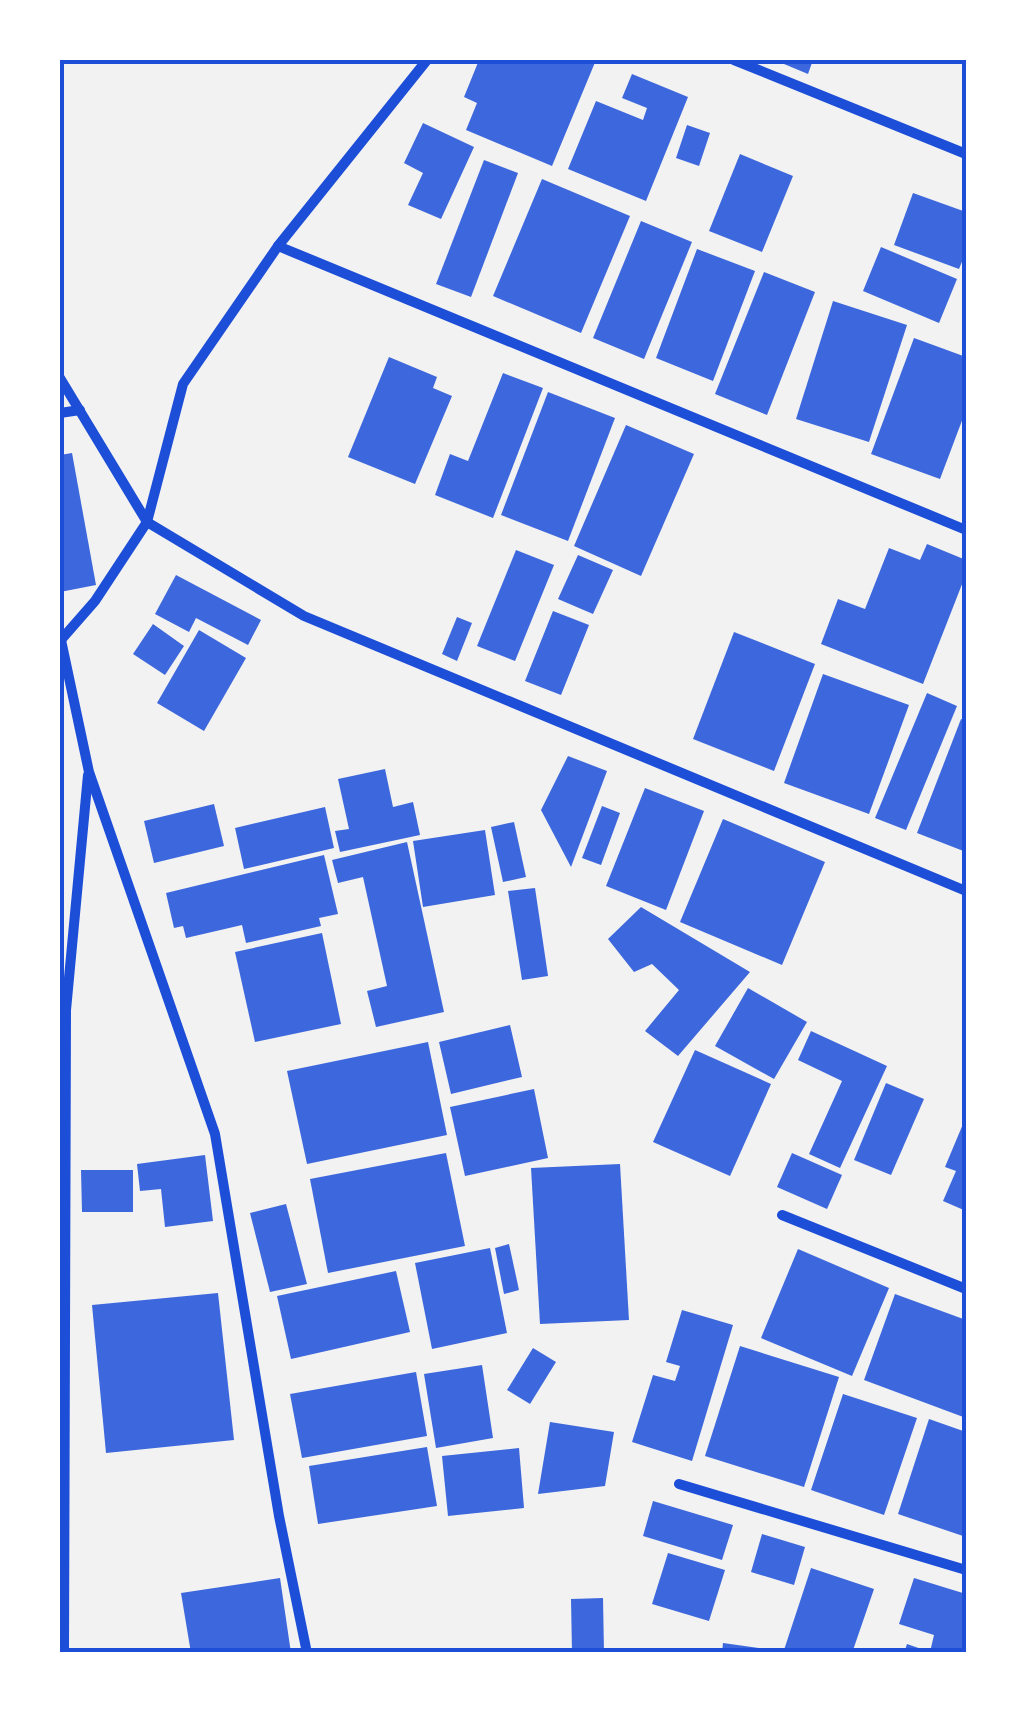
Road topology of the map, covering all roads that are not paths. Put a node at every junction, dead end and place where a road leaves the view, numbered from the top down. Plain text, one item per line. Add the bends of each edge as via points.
1 (427, 60) edge
2 (734, 60) edge
3 (966, 154) edge
4 (278, 246) junction
5 (60, 378) edge
6 (80, 410) junction
7 (60, 413) edge
8 (147, 522) junction
9 (966, 530) edge
10 (60, 641) edge
11 (72, 694) junction
12 (60, 702) edge
13 (88, 772) junction
14 (966, 891) edge
15 (782, 1215) dead end
16 (966, 1288) edge
17 (679, 1484) dead end
18 (966, 1570) edge
19 (64, 1653) edge
20 (308, 1653) edge

1 - 4 street
2 - 3 street
4 - 8 street via 183,384
4 - 9 street
5 - 6 street
6 - 7 street
6 - 8 street
8 - 10 street
8 - 14 street via 304,616
10 - 11 street
11 - 12 street
11 - 13 street
13 - 19 street via 66,1010
13 - 20 street via 216,1134
15 - 16 street
17 - 18 street

